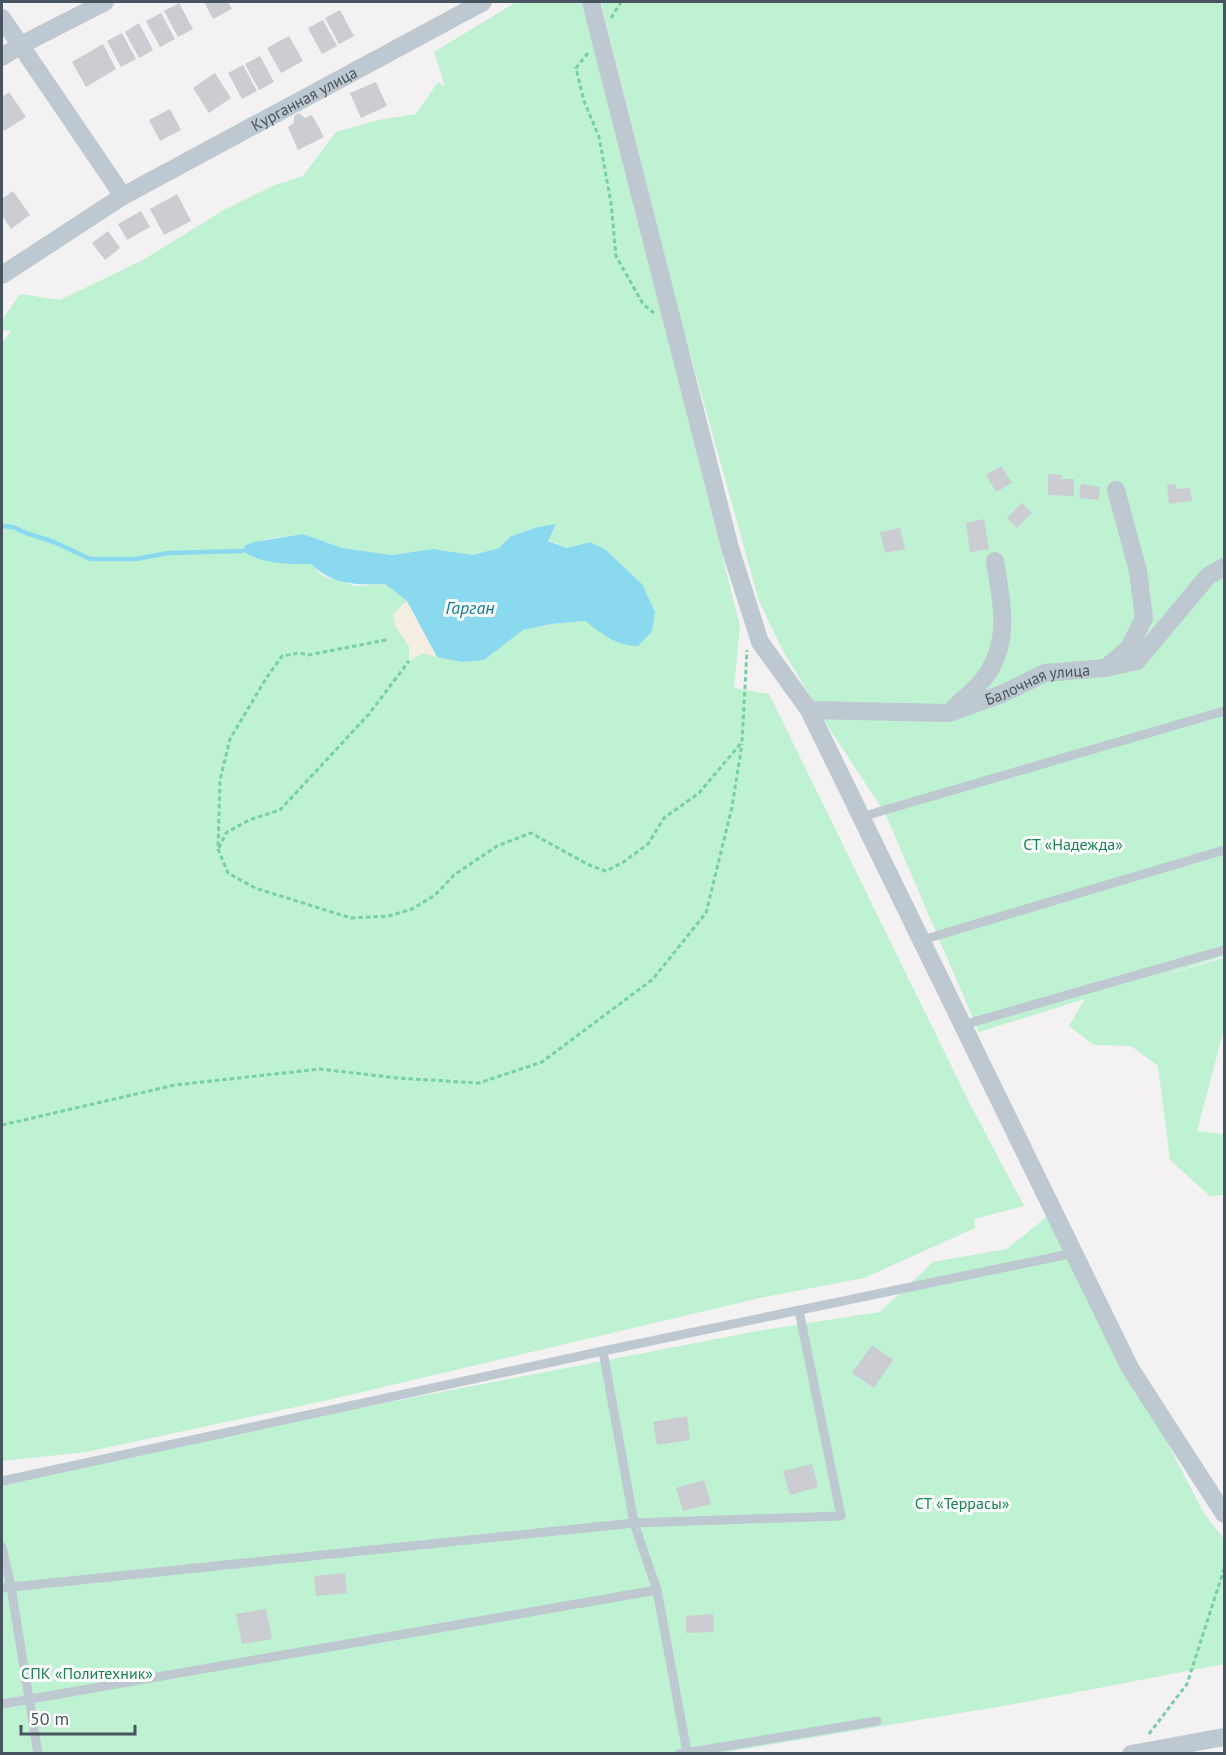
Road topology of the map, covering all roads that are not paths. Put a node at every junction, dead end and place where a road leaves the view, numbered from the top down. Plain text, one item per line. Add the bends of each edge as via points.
1 (105, 2) edge
2 (483, 2) edge
3 (591, 2) edge
4 (2, 18) edge
5 (21, 45) junction
6 (2, 57) edge
7 (123, 196) junction
8 (2, 275) edge
9 (1116, 490) dead end
10 (995, 561) dead end
11 (1224, 567) edge
12 (1105, 668) junction
13 (809, 710) junction
14 (1224, 711) edge
15 (949, 713) junction
16 (861, 816) junction
17 (1224, 850) edge
18 (922, 940) junction
19 (1224, 950) edge
20 (963, 1024) junction
21 (1074, 1252) junction
22 (799, 1311) junction
23 (603, 1351) junction
24 (2, 1481) edge
25 (1224, 1514) edge
26 (634, 1523) junction
27 (2, 1547) edge
28 (6, 1587) edge
29 (657, 1590) junction
30 (28, 1700) junction
31 (2, 1704) edge
32 (877, 1721) dead end
33 (1224, 1737) edge
34 (683, 1753) edge
35 (1133, 1753) edge
36 (38, 1754) edge

1 - 5 street
2 - 7 street, Курганная улица
3 - 13 street via 730,549 760,642
4 - 5 street
5 - 6 street
5 - 7 street
7 - 8 street, Курганная улица
9 - 12 street via 1138,571 1144,618 1129,648
10 - 15 street via 1004,621 1000,650 987,675
11 - 12 street, Балочная улица via 1208,576 1137,661
12 - 15 street, Балочная улица via 1045,673
13 - 15 street, Балочная улица
13 - 16 street
14 - 16 lane
16 - 18 street
17 - 18 lane
18 - 20 street
19 - 20 lane
20 - 21 street
21 - 22 lane
21 - 25 street via 1130,1368
22 - 23 lane
22 - 26 lane via 841,1516
23 - 24 lane
23 - 26 lane
26 - 28 lane
26 - 29 lane
27 - 28 lane
28 - 30 lane
29 - 30 lane
29 - 34 lane
30 - 31 lane
30 - 36 lane
32 - 34 lane
33 - 35 street

